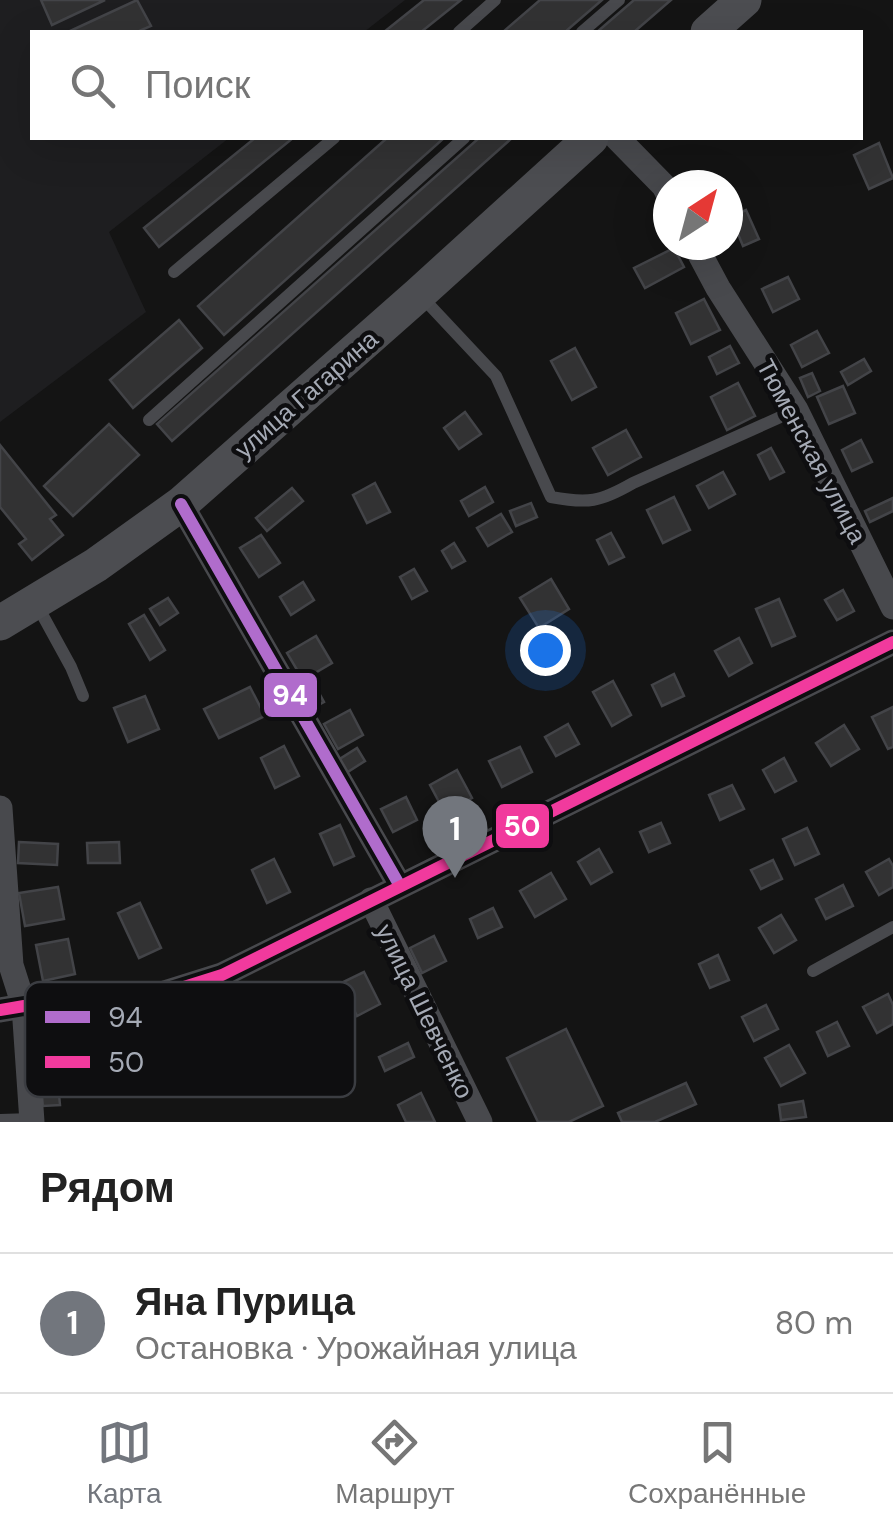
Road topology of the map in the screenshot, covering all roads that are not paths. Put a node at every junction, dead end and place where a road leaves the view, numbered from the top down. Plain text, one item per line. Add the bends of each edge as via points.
1 (495, 0) edge
2 (619, 0) edge
3 (744, 0) edge
4 (461, 30) edge
5 (584, 30) edge
6 (710, 30) edge
7 (332, 140) edge
8 (462, 140) edge
9 (620, 140) edge
10 (577, 145) edge
11 (653, 175) edge
12 (703, 260) edge
13 (174, 272) dead end
14 (419, 294) junction
15 (796, 410) junction
16 (150, 420) dead end
17 (181, 504) junction
18 (36, 603) junction
19 (893, 608) edge
20 (0, 624) edge
21 (893, 642) edge
22 (84, 696) dead end
23 (0, 808) edge
24 (400, 886) junction
25 (371, 900) junction
26 (893, 927) edge
27 (813, 971) dead end
28 (200, 982) edge
29 (12, 1008) edge
30 (25, 1081) edge
31 (0, 1120) edge
32 (32, 1120) edge
33 (480, 1122) edge

1 - 4 lane
2 - 5 lane
3 - 6 main road
7 - 13 lane
8 - 16 lane
9 - 11 street
10 - 14 main road, улица Гагарина
12 - 15 street, Тюменская улица
14 - 15 lane via 496,376 551,497 580,503 610,496
14 - 17 main road, улица Гагарина
15 - 19 street, Тюменская улица
17 - 18 main road, улица Гагарина
17 - 24 street, улица Шевченко
18 - 20 main road, улица Гагарина
18 - 22 lane
21 - 24 street
23 - 29 street
24 - 25 street
25 - 28 street
25 - 33 street, улица Шевченко
26 - 27 lane
29 - 30 street
31 - 32 lane

